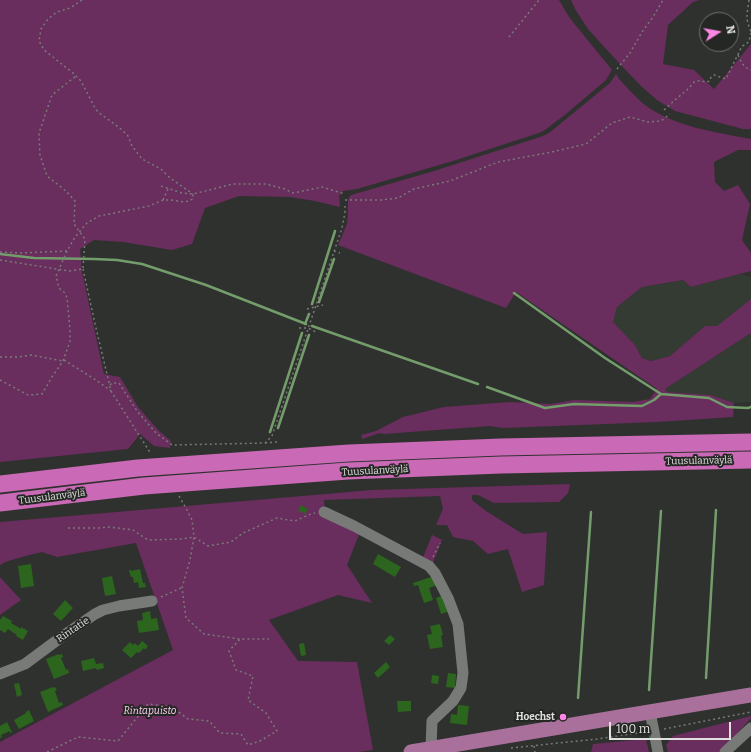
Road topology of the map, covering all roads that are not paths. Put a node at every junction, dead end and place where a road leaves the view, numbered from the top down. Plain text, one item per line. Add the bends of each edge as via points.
1 (751, 432) edge
2 (751, 442) edge
3 (659, 444) junction
4 (751, 460) edge
5 (0, 484) edge
6 (0, 504) edge
7 (324, 512) road end
8 (152, 601) road end
9 (0, 674) edge
10 (751, 695) edge
11 (650, 712) junction
12 (751, 728) edge
13 (431, 749) junction
14 (412, 752) edge
15 (658, 752) edge
16 (725, 752) edge

1 - 3 highway
2 - 3 highway, Tuusulanväylä
3 - 5 highway, Tuusulanväylä via 349,453 138,468
4 - 6 highway, Tuusulanväylä via 501,465 348,472 144,486
7 - 13 street via 429,566 445,592 458,624 463,673 461,688 453,701 432,721
8 - 9 street, Rintatie via 103,610 25,664
10 - 11 main road
11 - 13 main road
11 - 15 street
12 - 16 street
13 - 14 main road

